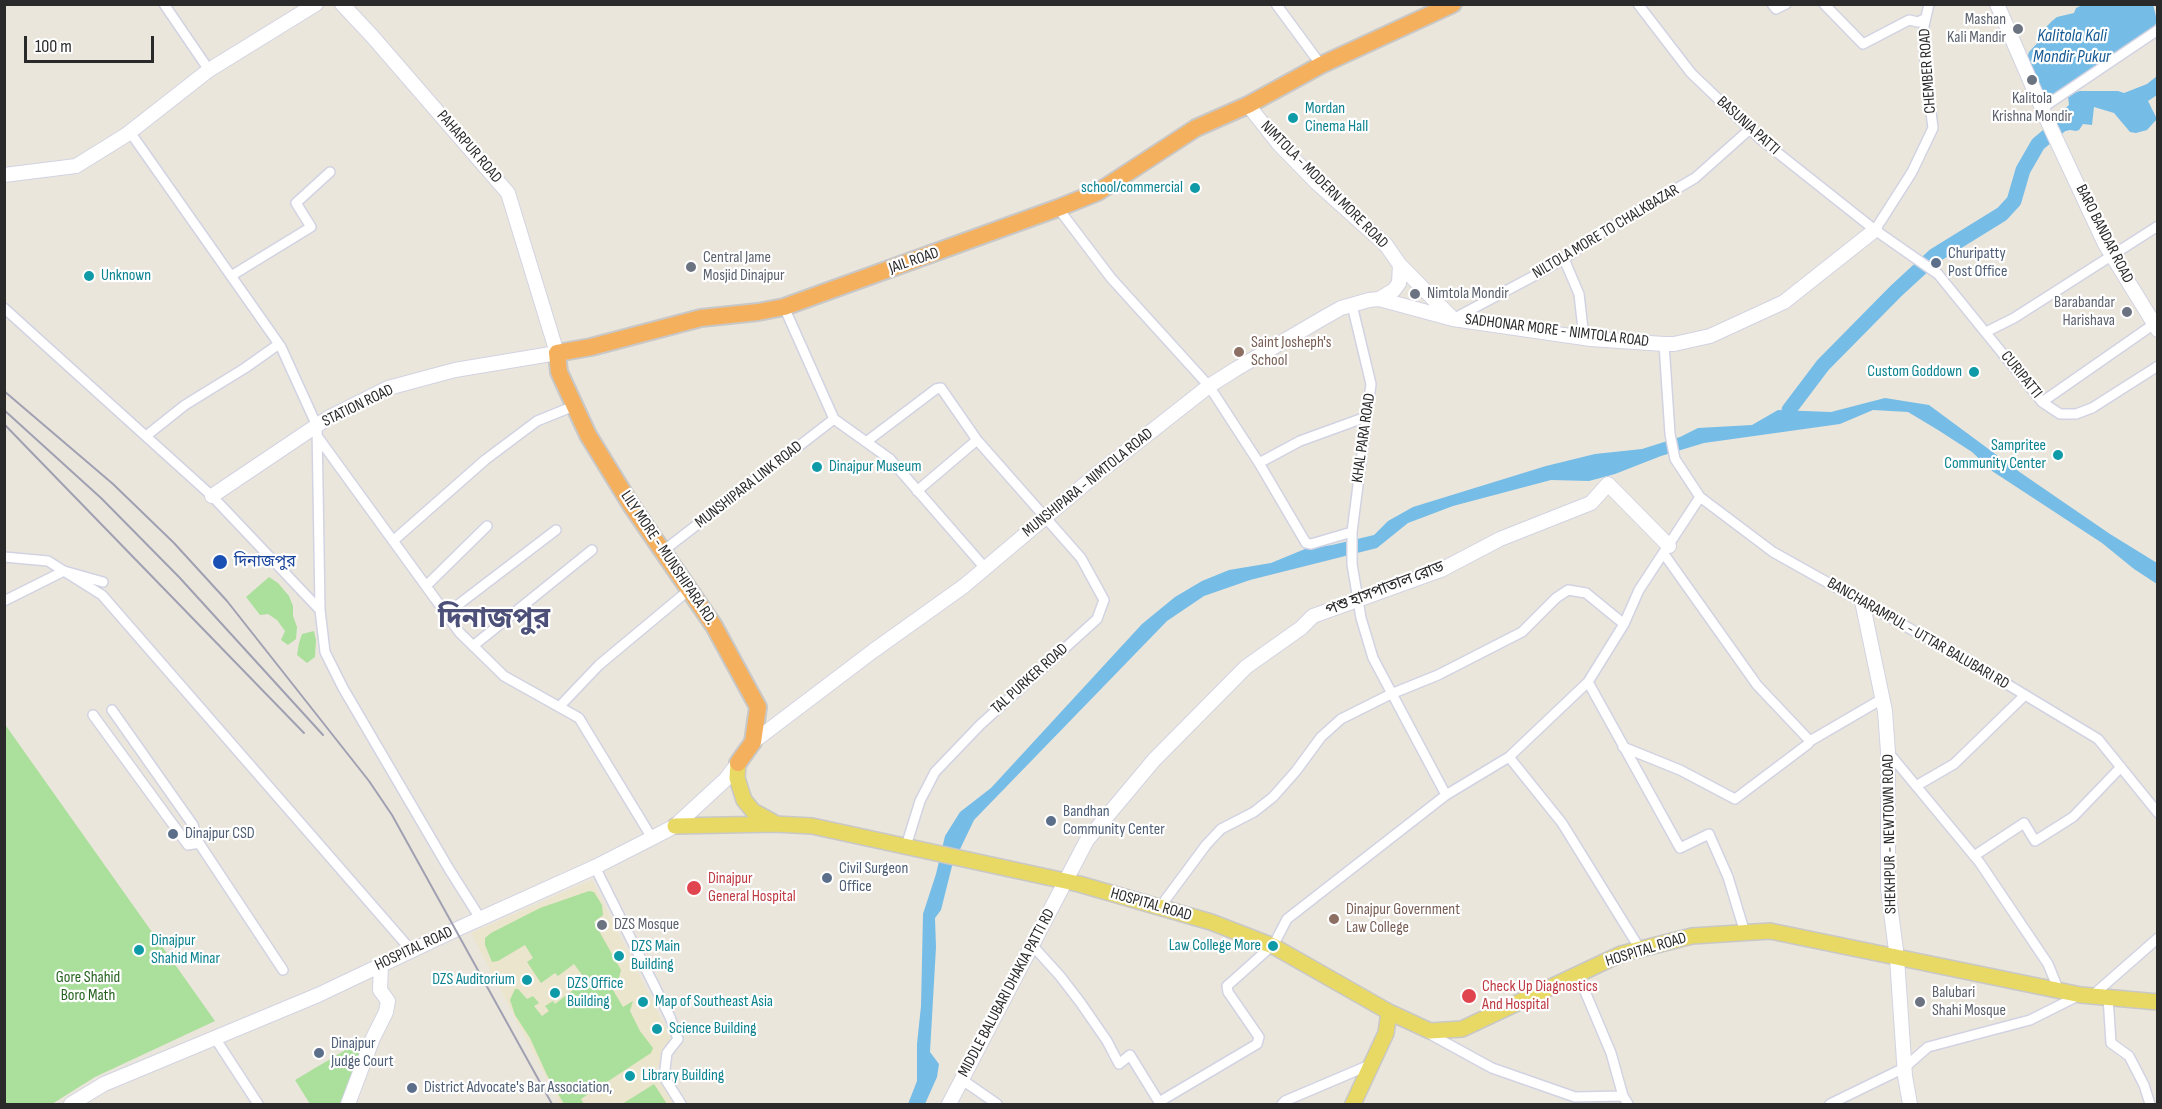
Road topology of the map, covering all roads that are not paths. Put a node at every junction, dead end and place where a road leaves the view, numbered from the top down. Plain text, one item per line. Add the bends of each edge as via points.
1 (164, 4) edge
2 (316, 4) edge
3 (342, 4) edge
4 (1276, 4) edge
5 (1453, 4) edge
6 (1638, 4) edge
7 (1772, 4) edge
8 (1786, 4) edge
9 (1824, 4) edge
10 (1929, 4) edge
11 (1997, 4) edge
12 (1924, 19) junction
13 (2157, 30) edge
14 (1321, 65) junction
15 (209, 70) junction
16 (1248, 105) junction
17 (2042, 108) junction
18 (1750, 129) junction
19 (130, 132) junction
20 (330, 172) dead end
21 (4, 175) edge
22 (1058, 208) junction
23 (2157, 226) edge
24 (1875, 230) junction
25 (2111, 255) junction
26 (1915, 256) joint
27 (1564, 259) junction
28 (1400, 265) junction
29 (231, 276) junction
30 (1379, 299) junction
31 (1352, 305) junction
32 (784, 307) junction
33 (4, 308) edge
34 (1453, 319) junction
35 (2156, 325) edge
36 (1986, 332) junction
37 (1584, 338) junction
38 (279, 344) junction
39 (1664, 344) junction
40 (557, 353) junction
41 (2157, 366) edge
42 (1209, 386) junction
43 (2042, 402) junction
44 (574, 406) junction
45 (1366, 417) junction
46 (834, 419) junction
47 (317, 431) junction
48 (146, 436) junction
49 (977, 440) junction
50 (866, 442) junction
51 (1259, 463) junction
52 (917, 491) junction
53 (213, 496) junction
54 (1700, 497) junction
55 (1044, 518) junction
56 (487, 526) dead end
57 (556, 530) dead end
58 (1352, 534) junction
59 (393, 541) junction
60 (592, 550) dead end
61 (1666, 550) junction
62 (663, 551) junction
63 (4, 558) edge
64 (985, 568) junction
65 (64, 571) junction
66 (103, 582) dead end
67 (426, 586) junction
68 (690, 590) junction
69 (4, 601) edge
70 (1359, 601) junction
71 (1862, 601) junction
72 (320, 610) junction
73 (446, 614) junction
74 (1624, 624) junction
75 (473, 646) junction
76 (1588, 682) junction
77 (1391, 694) junction
78 (2025, 695) junction
79 (1882, 699) junction
80 (559, 707) junction
81 (112, 710) dead end
82 (93, 715) dead end
83 (1810, 741) junction
84 (753, 742) junction
85 (1623, 747) junction
86 (1888, 752) junction
87 (1509, 757) junction
88 (738, 763) junction
89 (131, 767) junction
90 (2121, 767) junction
91 (153, 768) junction
92 (1916, 786) junction
93 (1446, 795) junction
94 (2157, 813) edge
95 (775, 824) junction
96 (675, 826) junction
97 (652, 838) junction
98 (199, 843) junction
99 (906, 846) junction
100 (1974, 856) junction
101 (594, 867) junction
102 (1066, 881) junction
103 (1160, 908) junction
104 (480, 918) junction
105 (1745, 933) junction
106 (2157, 938) edge
107 (1032, 945) junction
108 (1273, 945) junction
109 (1640, 949) junction
110 (411, 950) junction
111 (1896, 958) junction
112 (381, 965) junction
113 (284, 970) dead end
114 (1578, 975) junction
115 (2059, 991) junction
116 (2094, 996) junction
117 (2157, 1002) edge
118 (1389, 1012) junction
119 (215, 1038) junction
120 (1373, 1063) junction
121 (1904, 1068) junction
122 (961, 1079) junction
123 (1626, 1100) edge
124 (1159, 1103) edge
125 (71, 1104) edge
126 (258, 1104) edge
127 (348, 1104) edge
128 (681, 1104) edge
129 (949, 1104) edge
130 (997, 1104) edge
131 (1282, 1104) edge
132 (1353, 1104) edge
133 (1830, 1104) edge
134 (1910, 1104) edge
135 (2150, 1104) edge

1 - 15 street
2 - 15 street
3 - 40 street, PAHARPUR ROAD via 508,194
4 - 14 street
5 - 14 highway, JAIL ROAD
6 - 18 street, BASUNIA PATTI via 1691,73
7 - 8 street via 1776,9
9 - 12 street via 1863,44 1909,20
10 - 12 street, CHEMBER ROAD
11 - 17 street, BARO BANDAR ROAD
12 - 24 street, CHEMBER ROAD via 1933,128 1912,172
13 - 17 street
14 - 16 highway, JAIL ROAD
15 - 19 street
16 - 22 highway, JAIL ROAD via 1196,128 1098,192
16 - 28 street, NIMTOLA - MODERN MORE ROAD via 1278,143 1386,245
17 - 25 street, BARO BANDAR ROAD
18 - 24 street, BASUNIA PATTI
18 - 27 street, NILTOLA MORE TO CHALKBAZAR via 1695,178
19 - 21 street via 76,166
19 - 29 street
20 - 29 street via 296,203 311,227
22 - 32 highway, JAIL ROAD
22 - 42 street via 1111,278
23 - 25 street
24 - 26 street, BASUNIA PATTI
24 - 39 street, SADHONAR MORE - NIMTOLA ROAD via 1784,302 1710,336
25 - 35 street, BARO BANDAR ROAD
25 - 36 street
26 - 36 street, CURIPATTI via 1938,274
27 - 34 street, NILTOLA MORE TO CHALKBAZAR
27 - 37 street via 1579,294
28 - 30 street via 1399,283
28 - 34 street, SADHONAR MORE - NIMTOLA ROAD
29 - 38 street
30 - 31 street, MUNSHIPARA - NIMTOLA ROAD
30 - 34 street, MUNSHIPARA - NIMTOLA ROAD
31 - 42 street, MUNSHIPARA - NIMTOLA ROAD via 1306,326
31 - 45 street, KHAL PARA ROAD via 1371,384
32 - 40 highway, JAIL ROAD via 701,318
32 - 46 street
33 - 48 street
34 - 37 street, SADHONAR MORE - NIMTOLA ROAD
35 - 43 street
36 - 43 street, CURIPATTI
37 - 39 street, SADHONAR MORE - NIMTOLA ROAD
38 - 47 street
38 - 48 street via 185,405
39 - 54 street, BANCHARAMPUL - UTTAR BALUBARI RD via 1675,459
40 - 44 highway, LILY MORE - MUNSHIPARA RD. via 559,372
40 - 47 street, STATION ROAD via 455,370 388,388
41 - 43 street, CURIPATTI via 2076,414 2060,414
42 - 51 street
42 - 55 street, MUNSHIPARA - NIMTOLA ROAD
44 - 59 street via 537,421 485,460
44 - 62 highway, LILY MORE - MUNSHIPARA RD. via 588,435
45 - 51 street via 1300,441
45 - 58 street, KHAL PARA ROAD
46 - 50 street
46 - 62 street, MUNSHIPARA LINK ROAD
47 - 53 street, STATION ROAD
47 - 59 street
47 - 72 street
48 - 53 street
49 - 50 street via 938,388
49 - 52 street
49 - 55 street
50 - 52 street via 890,459
51 - 58 street via 1306,543
52 - 64 street
53 - 72 street
54 - 61 street
54 - 71 street, BANCHARAMPUL - UTTAR BALUBARI RD via 1773,552
55 - 64 street, MUNSHIPARA - NIMTOLA ROAD
55 - 99 street, TAL PURKER ROAD via 1080,558 1104,600 1097,619 980,725 935,772 920,801
56 - 67 street
57 - 73 street
58 - 70 street, KHAL PARA ROAD via 1352,564
59 - 67 street
60 - 75 street
61 - 70 street, পশু হাসপাতাল রোড via 1608,484 1591,502 1441,570
61 - 74 street via 1639,590
61 - 83 street via 1757,685
62 - 68 highway, LILY MORE - MUNSHIPARA RD.
63 - 65 street via 48,561
64 - 84 street, MUNSHIPARA - NIMTOLA ROAD
65 - 66 street
65 - 69 street
65 - 110 street via 102,595
67 - 73 street
68 - 80 street via 599,665
68 - 84 highway, LILY MORE - MUNSHIPARA RD. via 758,707
70 - 77 street, KHAL PARA ROAD via 1373,658
70 - 102 street, পশু হাসপাতাল রোড via 1313,616 1246,667 1139,777 1087,840
71 - 78 street, BANCHARAMPUL - UTTAR BALUBARI RD
71 - 79 street, SHEKHPUR - NEWTOWN ROAD
72 - 104 street via 325,652 343,688
73 - 75 street
74 - 76 street
74 - 77 street via 1586,593 1568,590 1522,632
75 - 80 street via 504,676
76 - 85 street
76 - 87 street
77 - 93 street, KHAL PARA ROAD
77 - 103 street via 1341,719 1321,737 1273,797 1221,829
78 - 90 street, BANCHARAMPUL - UTTAR BALUBARI RD via 2098,739
78 - 92 street via 1954,764
79 - 83 street
79 - 86 street, SHEKHPUR - NEWTOWN ROAD
80 - 97 street via 579,718
81 - 91 street
82 - 89 street
83 - 85 street via 1735,799 1680,770
84 - 88 highway, LILY MORE - MUNSHIPARA RD.
85 - 105 street via 1680,848 1709,834 1728,877
86 - 92 street
86 - 111 street, SHEKHPUR - NEWTOWN ROAD via 1888,890
87 - 93 street
87 - 109 street via 1562,823
88 - 95 main road via 737,778 744,800 753,811
88 - 96 street, HOSPITAL ROAD
89 - 91 street
89 - 98 street via 188,845
90 - 94 street, BANCHARAMPUL - UTTAR BALUBARI RD
90 - 100 street via 2073,817 2035,840 2024,823
91 - 98 street via 194,825
92 - 100 street
93 - 108 street via 1287,919
95 - 96 main road, HOSPITAL ROAD
95 - 99 main road, HOSPITAL ROAD via 812,826
96 - 97 street, HOSPITAL ROAD
97 - 101 street, HOSPITAL ROAD
98 - 113 street
99 - 102 main road, HOSPITAL ROAD
100 - 115 street via 2048,964
101 - 104 street, HOSPITAL ROAD
101 - 128 street via 674,1028 678,1039 667,1053 664,1077
102 - 103 main road, HOSPITAL ROAD
102 - 107 street, MIDDLE BALUBARI DHAKIA PATTI RD
103 - 108 main road, HOSPITAL ROAD
104 - 110 street, HOSPITAL ROAD
105 - 109 main road, HOSPITAL ROAD via 1692,936
105 - 111 main road, HOSPITAL ROAD via 1770,931
106 - 116 street
107 - 122 street, MIDDLE BALUBARI DHAKIA PATTI RD
107 - 124 street via 1080,1002 1119,1064 1130,1056
108 - 118 main road, HOSPITAL ROAD
108 - 124 street via 1227,986 1259,1037 1257,1044
109 - 114 main road, HOSPITAL ROAD
110 - 112 street, HOSPITAL ROAD
111 - 115 main road, HOSPITAL ROAD
111 - 121 street, SHEKHPUR - NEWTOWN ROAD
112 - 119 street, HOSPITAL ROAD
112 - 127 street via 380,990 388,1001 386,1012
114 - 118 main road, HOSPITAL ROAD via 1462,1029 1430,1031
114 - 123 street
115 - 116 main road, HOSPITAL ROAD
116 - 117 main road, HOSPITAL ROAD
116 - 121 street via 2030,1020 1928,1047
116 - 135 street via 2111,1043 2129,1056
118 - 120 main road via 1386,1033
118 - 123 street via 1492,1068 1575,1096
119 - 125 street, HOSPITAL ROAD via 104,1084
119 - 126 street
120 - 131 street
120 - 132 main road
121 - 133 street
121 - 134 street, SHEKHPUR - NEWTOWN ROAD
122 - 129 street, MIDDLE BALUBARI DHAKIA PATTI RD
122 - 130 street

